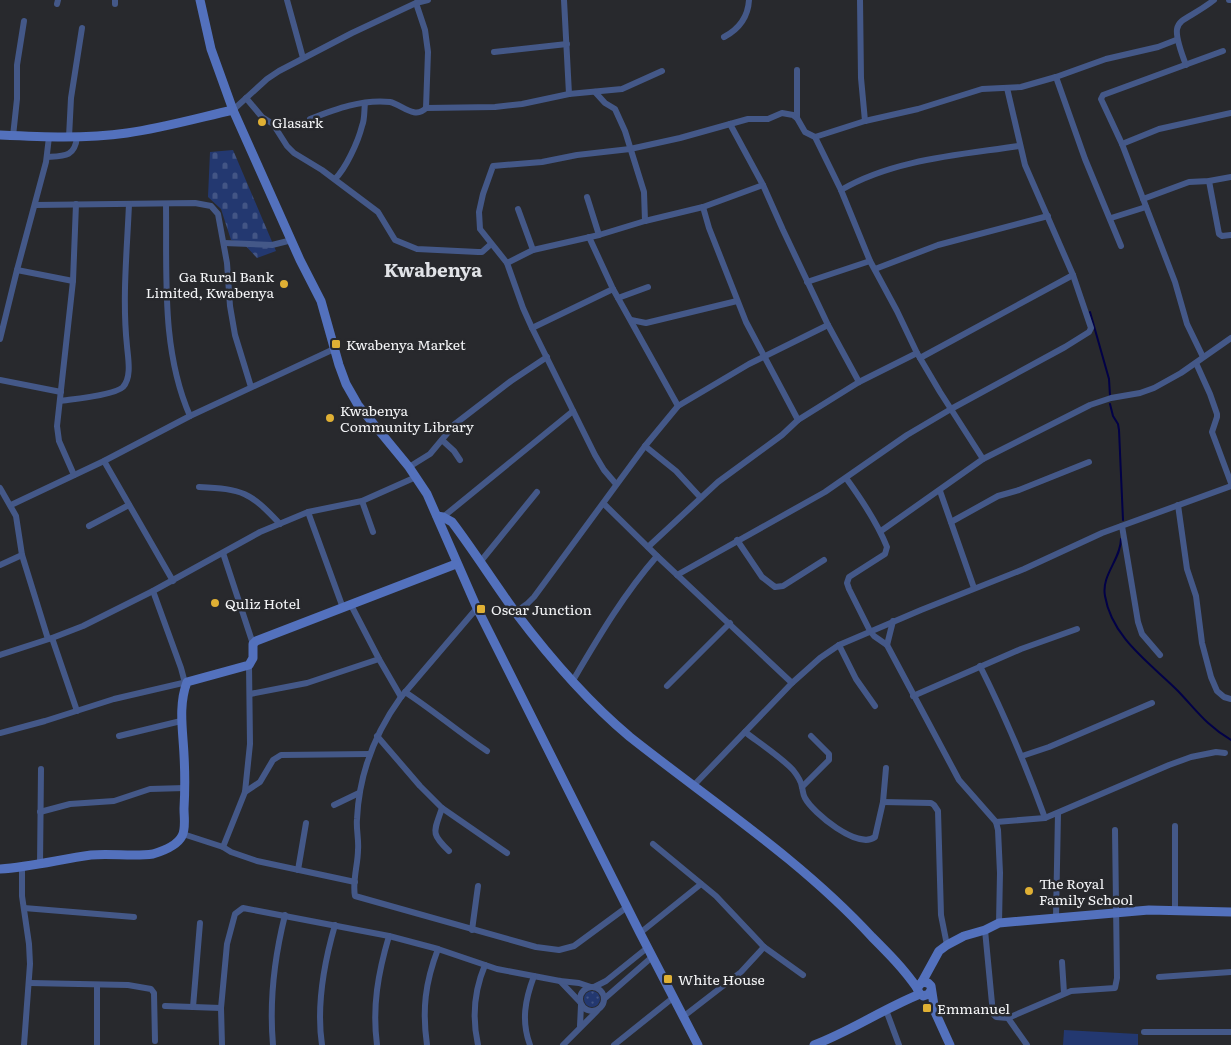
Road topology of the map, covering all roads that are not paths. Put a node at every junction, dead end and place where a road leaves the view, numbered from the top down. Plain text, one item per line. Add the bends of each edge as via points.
1 (200, 0) edge
2 (287, 0) edge
3 (428, 0) edge
4 (564, 0) edge
5 (749, 0) edge
6 (860, 0) edge
7 (1214, 0) edge
8 (416, 3) junction
9 (24, 21) dead end
10 (82, 28) dead end
11 (724, 37) dead end
12 (1176, 40) junction
13 (567, 44) junction
14 (1223, 51) dead end
15 (494, 52) dead end
16 (303, 58) junction
17 (1186, 65) junction
18 (797, 70) dead end
19 (662, 71) dead end
20 (1056, 77) junction
21 (1008, 88) junction
22 (595, 92) junction
23 (569, 94) junction
24 (246, 98) junction
25 (365, 103) junction
26 (426, 108) junction
27 (233, 110) junction
28 (1231, 113) edge
29 (797, 118) junction
30 (310, 119) dead end
31 (865, 121) junction
32 (730, 124) junction
33 (0, 135) edge
34 (13, 136) junction
35 (49, 137) junction
36 (73, 137) junction
37 (815, 137) junction
38 (1122, 144) junction
39 (1020, 146) junction
40 (630, 149) junction
41 (47, 157) junction
42 (1231, 177) edge
43 (334, 179) junction
44 (1209, 181) junction
45 (763, 185) junction
46 (841, 190) junction
47 (587, 197) dead end
48 (1143, 199) junction
49 (76, 204) junction
50 (129, 204) junction
51 (166, 204) junction
52 (35, 205) junction
53 (703, 207) junction
54 (1146, 207) junction
55 (518, 209) dead end
56 (1048, 216) junction
57 (1111, 218) junction
58 (645, 221) junction
59 (599, 235) junction
60 (1231, 235) edge
61 (589, 237) junction
62 (292, 240) junction
63 (224, 244) junction
64 (491, 244) junction
65 (1121, 246) dead end
66 (533, 250) junction
67 (870, 261) junction
68 (508, 263) junction
69 (875, 269) junction
70 (17, 270) junction
71 (1073, 275) junction
72 (74, 281) junction
73 (807, 282) junction
74 (648, 287) dead end
75 (613, 289) junction
76 (618, 298) junction
77 (737, 301) junction
78 (631, 320) junction
79 (646, 322) junction
80 (828, 325) junction
81 (532, 328) junction
82 (639, 335) junction
83 (1231, 338) edge
84 (0, 339) edge
85 (334, 349) junction
86 (919, 355) junction
87 (546, 357) junction
88 (764, 357) junction
89 (1203, 358) junction
90 (1196, 363) junction
91 (0, 380) edge
92 (859, 382) junction
93 (250, 387) junction
94 (60, 392) junction
95 (60, 401) junction
96 (678, 406) junction
97 (951, 409) junction
98 (573, 411) junction
99 (190, 416) junction
100 (798, 420) junction
101 (442, 440) junction
102 (645, 446) junction
103 (983, 459) junction
104 (460, 460) dead end
105 (104, 461) junction
106 (1090, 462) dead end
107 (410, 467) junction
108 (74, 476) junction
109 (416, 477) junction
110 (846, 478) junction
111 (616, 484) junction
112 (1231, 485) edge
113 (199, 486) dead end
114 (0, 488) edge
115 (940, 491) junction
116 (538, 492) dead end
117 (700, 497) junction
118 (362, 501) junction
119 (129, 504) junction
120 (604, 504) junction
121 (1178, 505) junction
122 (11, 506) junction
123 (308, 512) junction
124 (440, 517) junction
125 (951, 522) junction
126 (280, 524) junction
127 (89, 526) dead end
128 (1122, 526) junction
129 (881, 531) junction
130 (373, 532) dead end
131 (737, 540) junction
132 (648, 547) junction
133 (224, 553) junction
134 (22, 555) junction
135 (656, 556) junction
136 (824, 560) dead end
137 (481, 561) junction
138 (456, 564) junction
139 (0, 565) edge
140 (677, 574) junction
141 (173, 581) junction
142 (974, 588) junction
143 (153, 591) junction
144 (347, 607) junction
145 (477, 608) junction
146 (516, 612) junction
147 (893, 621) junction
148 (730, 623) junction
149 (1077, 629) dead end
150 (870, 631) junction
151 (50, 638) junction
152 (253, 644) junction
153 (839, 644) junction
154 (887, 645) junction
155 (0, 655) edge
156 (1160, 655) dead end
157 (379, 659) junction
158 (249, 664) junction
159 (980, 666) junction
160 (572, 682) junction
161 (186, 683) junction
162 (792, 683) junction
163 (667, 686) dead end
164 (250, 694) junction
165 (403, 695) junction
166 (913, 696) junction
167 (1231, 699) edge
168 (1152, 702) dead end
169 (874, 706) dead end
170 (77, 711) junction
171 (181, 721) junction
172 (745, 732) junction
173 (0, 733) edge
174 (119, 736) dead end
175 (377, 736) junction
176 (811, 736) dead end
177 (487, 751) dead end
178 (1225, 753) dead end
179 (370, 754) junction
180 (1022, 756) junction
181 (886, 768) dead end
182 (41, 769) dead end
183 (694, 785) junction
184 (802, 787) junction
185 (185, 788) junction
186 (245, 792) junction
187 (360, 793) junction
188 (883, 802) junction
189 (334, 805) dead end
190 (442, 808) junction
191 (40, 812) junction
192 (1058, 813) junction
193 (1045, 818) junction
194 (996, 822) junction
195 (306, 823) dead end
196 (1175, 826) dead end
197 (1115, 830) dead end
198 (183, 834) junction
199 (653, 844) dead end
200 (223, 847) junction
201 (449, 851) dead end
202 (507, 853) dead end
203 (40, 865) junction
204 (22, 867) junction
205 (0, 869) edge
206 (298, 870) junction
207 (355, 882) junction
208 (701, 884) junction
209 (478, 886) dead end
210 (626, 907) junction
211 (24, 908) junction
212 (1175, 910) junction
213 (1118, 912) junction
214 (1231, 912) edge
215 (285, 915) junction
216 (134, 917) dead end
217 (1056, 917) junction
218 (200, 922) dead end
219 (999, 923) junction
220 (335, 925) junction
221 (472, 930) junction
222 (985, 930) junction
223 (640, 933) junction
224 (389, 936) junction
225 (946, 945) junction
226 (764, 947) junction
227 (438, 950) junction
228 (649, 952) junction
229 (636, 958) junction
230 (1062, 962) dead end
231 (485, 966) junction
232 (641, 966) junction
233 (1231, 972) edge
234 (803, 975) dead end
235 (534, 976) junction
236 (1159, 977) dead end
237 (560, 981) junction
238 (30, 983) junction
239 (97, 984) junction
240 (593, 987) junction
241 (922, 988) junction
242 (1064, 993) junction
243 (674, 997) junction
244 (604, 999) junction
245 (581, 1004) junction
246 (165, 1006) dead end
247 (193, 1007) junction
248 (221, 1008) junction
249 (599, 1009) junction
250 (886, 1010) junction
251 (684, 1016) junction
252 (1008, 1018) junction
253 (580, 1026) junction
254 (1144, 1032) dead end
255 (1231, 1032) edge
256 (155, 1041) dead end
257 (24, 1045) edge
258 (97, 1045) edge
259 (222, 1045) edge
260 (273, 1045) edge
261 (322, 1045) edge
262 (377, 1045) edge
263 (428, 1045) edge
264 (478, 1045) edge
265 (530, 1045) edge
266 (563, 1045) edge
267 (614, 1045) edge
268 (698, 1045) edge
269 (814, 1045) edge
270 (899, 1045) edge
271 (950, 1045) edge
272 (1027, 1045) edge

1 - 27 main road via 211,49
2 - 16 street
3 - 8 street
4 - 13 street
5 - 11 street via 740,26
6 - 31 street
7 - 12 street via 1180,21
8 - 16 street
8 - 26 street via 428,52
9 - 34 street via 17,65
10 - 36 street via 71,98
12 - 17 street
12 - 20 street
13 - 15 street
13 - 23 street
14 - 17 street
16 - 24 street via 267,79
17 - 38 street via 1103,95 1101,99
18 - 29 street
19 - 22 street via 629,87
20 - 21 street
20 - 57 street via 1085,159
21 - 31 street via 982,89 918,110
21 - 39 street
22 - 23 street
22 - 40 street via 617,111
23 - 26 street via 495,107
24 - 27 street
24 - 43 street via 262,117 273,124 294,153
25 - 26 street via 389,102 414,112
25 - 30 street via 345,106
25 - 43 street via 358,139 342,171
27 - 36 main road via 127,133
27 - 62 main road
28 - 38 street via 1159,129
29 - 32 street via 782,113
29 - 37 street via 805,132
31 - 37 street
32 - 40 street
32 - 45 street
33 - 34 main road
34 - 35 main road
35 - 36 main road
35 - 41 street
36 - 41 street via 76,147 72,152
37 - 46 street
38 - 48 street
39 - 46 street via 912,164 867,176
39 - 56 street via 1024,164
40 - 58 street via 644,192
40 - 64 street via 494,166 478,216 480,229
41 - 52 street
42 - 44 street
43 - 64 street via 378,212 392,236 403,244 417,249 478,252
44 - 48 street via 1189,182
44 - 60 street via 1219,234
45 - 53 street
45 - 73 street
46 - 67 street
47 - 59 street
48 - 54 street
49 - 50 street
49 - 52 street
49 - 72 street
50 - 51 street
50 - 95 street via 124,293 128,360 126,384 112,393
51 - 63 street via 211,206 218,214
51 - 99 street via 168,326 175,368
52 - 70 street
53 - 58 street
53 - 77 street
54 - 57 street
54 - 89 street via 1175,282 1187,324
55 - 66 street
56 - 69 street via 938,245
56 - 71 street
57 - 65 street
58 - 59 street
59 - 61 street
61 - 66 street
61 - 75 street
62 - 63 street via 272,245
62 - 85 main road via 321,301
63 - 93 street via 235,335
64 - 68 street
66 - 68 street
67 - 69 street
67 - 73 street
68 - 81 street
69 - 86 street
70 - 72 street
70 - 84 street
71 - 86 street
71 - 97 street via 1091,328 1089,332
72 - 94 street
73 - 80 street
74 - 76 street
75 - 76 street
75 - 81 street
76 - 78 street
77 - 79 street
77 - 88 street
78 - 79 street
78 - 82 street
79 - 82 street
80 - 88 street
80 - 92 street
81 - 87 street
82 - 96 street
83 - 89 street
85 - 93 street
85 - 107 main road via 354,400
86 - 92 street
86 - 97 street
87 - 98 street
87 - 101 street via 455,424
88 - 96 street
88 - 100 street
89 - 90 street
90 - 103 street via 1154,388 1090,405
90 - 112 street via 1217,414 1212,432
91 - 94 street
92 - 100 street
93 - 99 street
94 - 95 street
95 - 108 street via 57,434
96 - 102 street
97 - 103 street
97 - 110 street
98 - 111 street via 595,455
98 - 124 street
99 - 105 street
100 - 117 street
101 - 104 street
101 - 107 street via 426,457
102 - 111 street
102 - 117 street via 676,471
103 - 115 street
105 - 108 street
105 - 119 street
106 - 125 street via 998,496
107 - 109 main road
108 - 122 street
109 - 118 street
109 - 124 main road
110 - 129 street
110 - 131 street
111 - 120 street
112 - 121 street
113 - 126 street via 246,493
114 - 122 street
115 - 125 street
115 - 129 street
116 - 137 street
117 - 132 street
118 - 123 street
118 - 130 street
119 - 127 street
119 - 141 street
120 - 132 street
120 - 146 street via 534,597
121 - 128 street
121 - 167 street via 1187,569 1196,596 1202,643 1211,677 1224,697
122 - 134 street via 16,516
123 - 126 street
123 - 144 street
124 - 137 main road via 452,522
124 - 138 main road
125 - 142 street
126 - 133 street
128 - 142 street
128 - 156 street via 1138,622 1142,634
129 - 150 street via 886,552 850,577 847,583
131 - 136 street via 762,576 775,588
131 - 140 street
132 - 135 street
133 - 141 street
133 - 152 street
134 - 139 street
134 - 151 street
135 - 140 street
135 - 160 street via 610,618
137 - 146 main road
138 - 144 main road
138 - 145 main road
140 - 148 street
141 - 143 street
142 - 147 street
143 - 151 street via 83,626
143 - 161 street
144 - 152 main road
144 - 157 street
145 - 165 street
145 - 210 main road
146 - 160 main road
147 - 150 street
147 - 154 street
148 - 162 street
148 - 163 street
149 - 159 street
150 - 153 street
150 - 154 street
151 - 155 street
151 - 170 street
152 - 158 main road via 253,658
153 - 162 street
153 - 169 street
154 - 166 street
157 - 164 street via 307,684
157 - 165 street
158 - 161 main road
158 - 164 street
159 - 166 street
159 - 180 street
160 - 183 main road via 608,719
161 - 170 street via 114,698
161 - 171 main road
162 - 172 street
164 - 186 street via 250,744
165 - 175 street
165 - 177 street via 427,707
166 - 194 street via 959,780
168 - 180 street
170 - 173 street
171 - 174 street
171 - 185 main road
172 - 183 street
172 - 184 street via 793,771
175 - 179 street
175 - 190 street
176 - 184 street via 829,754 829,760
178 - 192 street via 1206,754 1177,762
179 - 186 street via 281,755 273,760 260,782
179 - 187 street
180 - 193 street
181 - 188 street
182 - 191 street
183 - 241 main road via 838,901
184 - 188 street via 813,809 845,833 862,839 874,837
185 - 191 street via 150,789 114,801 70,804
185 - 198 main road
186 - 200 street
187 - 189 street
187 - 207 street
188 - 225 street via 928,803 938,811 941,916
190 - 201 street via 435,834
190 - 202 street
191 - 203 street
192 - 193 street
192 - 217 street
193 - 194 street
194 - 219 street
195 - 206 street
196 - 212 street
197 - 213 street
198 - 200 street
198 - 203 main road via 169,847 153,854 76,857
199 - 208 street
200 - 206 street via 247,858
203 - 204 main road
204 - 205 main road
204 - 211 street
206 - 207 street
207 - 221 street via 356,897
208 - 223 street
208 - 226 street via 731,910
209 - 221 street
210 - 221 street via 574,946 559,950 536,948
210 - 223 main road
211 - 216 street
211 - 238 street
212 - 213 main road
212 - 214 main road
213 - 217 main road
213 - 242 street via 1115,988
215 - 220 street
215 - 248 street via 246,908 235,914 227,944
215 - 260 street via 273,974 270,1011
217 - 219 main road
218 - 247 street
219 - 222 main road
220 - 224 street
220 - 261 street via 321,993
222 - 225 main road
222 - 252 street via 993,1014
223 - 228 main road
224 - 227 street
224 - 262 street via 376,990
225 - 241 main road via 939,951
226 - 234 street
226 - 251 street via 741,972
227 - 231 street
227 - 263 street via 426,990
228 - 229 street
228 - 232 street
228 - 243 main road
229 - 232 street
229 - 240 street
230 - 242 street
231 - 235 street
231 - 264 street via 474,1011
232 - 244 street
233 - 236 street
235 - 237 street
235 - 265 street via 524,1015
237 - 240 street
237 - 245 street
238 - 239 street
238 - 257 street
239 - 256 street via 151,989 154,993
239 - 258 street
240 - 244 street via 601,991
240 - 245 street via 583,990
241 - 250 main road
241 - 271 main road
242 - 252 street
243 - 251 main road
243 - 267 street
244 - 249 street
245 - 249 street via 587,1010
245 - 253 street
246 - 247 street
247 - 248 street
248 - 259 street
249 - 253 street
250 - 269 main road
250 - 270 street
251 - 268 main road
252 - 272 street
253 - 266 street
254 - 255 street

